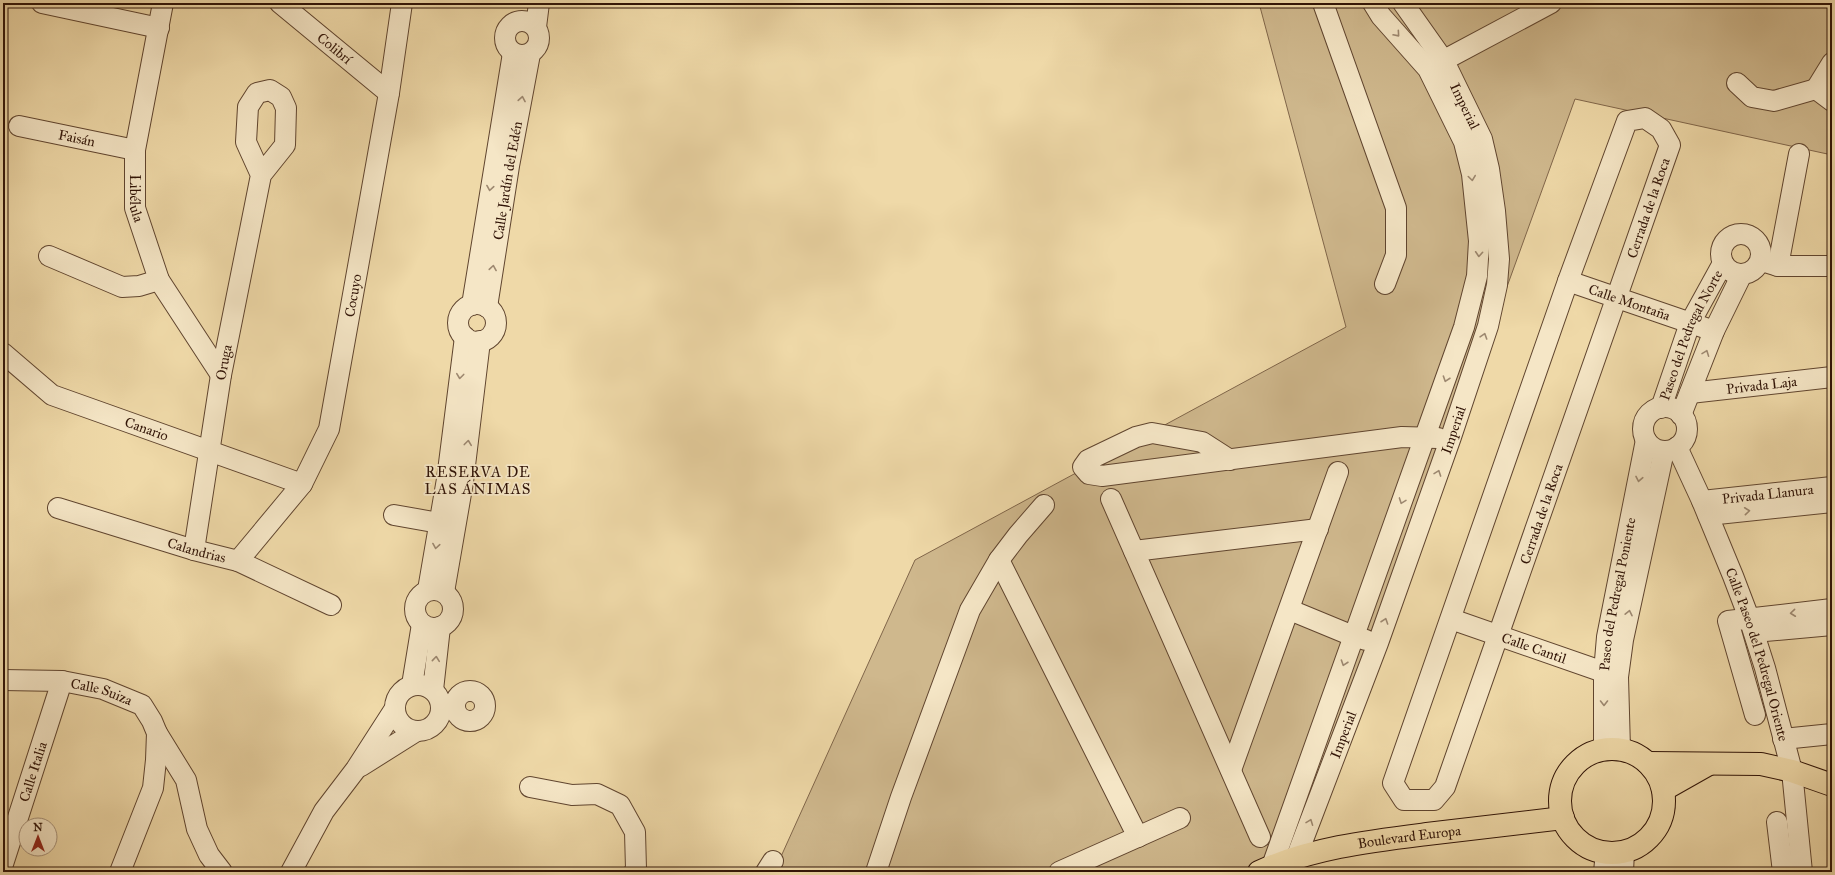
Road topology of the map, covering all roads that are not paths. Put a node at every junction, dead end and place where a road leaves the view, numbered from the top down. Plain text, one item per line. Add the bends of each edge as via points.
1 (42, 3) edge
2 (163, 3) edge
3 (280, 3) edge
4 (402, 3) edge
5 (539, 3) edge
6 (1323, 3) edge
7 (1373, 3) edge
8 (1403, 3) edge
9 (1551, 3) edge
10 (525, 17) edge
11 (159, 28) junction
12 (522, 54) junction
13 (1832, 63) edge
14 (1436, 65) junction
15 (1737, 83) dead end
16 (1816, 89) junction
17 (389, 93) junction
18 (1832, 101) edge
19 (19, 126) dead end
20 (135, 150) junction
21 (1799, 154) dead end
22 (261, 175) dead end
23 (1486, 213) junction
24 (49, 256) dead end
25 (1723, 263) junction
26 (1769, 263) junction
27 (1828, 266) dead end
28 (1742, 274) junction
29 (160, 280) junction
30 (1568, 281) junction
31 (1385, 284) dead end
32 (1617, 298) junction
33 (480, 306) junction
34 (1690, 323) junction
35 (1714, 331) junction
36 (473, 339) junction
37 (3, 353) edge
38 (1832, 363) edge
39 (1800, 374) junction
40 (221, 375) junction
41 (1832, 377) edge
42 (1693, 386) junction
43 (1661, 408) junction
44 (1681, 415) junction
45 (1451, 437) junction
46 (1425, 439) junction
47 (1646, 440) junction
48 (1670, 449) junction
49 (208, 451) junction
50 (1230, 460) junction
51 (1338, 472) dead end
52 (455, 481) junction
53 (302, 484) junction
54 (1831, 495) edge
55 (1111, 499) dead end
56 (1044, 505) dead end
57 (58, 508) dead end
58 (1705, 508) junction
59 (394, 515) dead end
60 (1640, 516) junction
61 (440, 523) junction
62 (1318, 529) junction
63 (194, 550) junction
64 (1134, 551) junction
65 (999, 560) junction
66 (238, 561) junction
67 (436, 591) junction
68 (331, 605) dead end
69 (1832, 609) edge
70 (1290, 610) junction
71 (1451, 618) junction
72 (1751, 625) junction
73 (1832, 625) edge
74 (431, 626) junction
75 (1498, 635) junction
76 (1353, 636) junction
77 (1378, 643) junction
78 (1611, 675) junction
79 (3, 680) edge
80 (62, 680) junction
81 (412, 685) junction
82 (443, 699) junction
83 (394, 710) junction
84 (1755, 715) dead end
85 (416, 732) junction
86 (157, 734) junction
87 (1832, 734) edge
88 (1784, 745) junction
89 (1832, 746) edge
90 (1612, 749) junction
91 (1648, 763) junction
92 (1710, 763) junction
93 (356, 769) junction
94 (1231, 770) junction
95 (1792, 771) junction
96 (1832, 785) edge
97 (530, 787) dead end
98 (1663, 790) junction
99 (1180, 818) dead end
100 (1563, 818) junction
101 (1777, 822) dead end
102 (1138, 837) junction
103 (1260, 837) dead end
104 (1296, 858) junction
105 (1614, 862) edge
106 (3, 864) edge
107 (1265, 869) edge
108 (1065, 871) edge
109 (120, 872) edge
110 (222, 872) edge
111 (291, 872) edge
112 (634, 872) edge
113 (876, 872) edge
114 (1783, 872) edge
115 (1802, 872) edge

1 - 11 street
2 - 11 street, Libélula
3 - 17 street, Colibrí
4 - 17 street, Cocuyo
5 - 10 street
6 - 31 street via 1396,208 1396,255
7 -> 14 street via 1381,16
8 - 14 street
9 - 14 street
10 - 12 street via 540,37 540,42 534,51
10 - 12 street via 508,27 505,38 506,44
11 - 20 street, Libélula
12 - 33 street, Calle Jardín del Edén
13 - 16 street
14 - 23 street via 1473,141 1472,174
15 - 16 street via 1752,97 1774,101
16 - 18 street
17 - 53 street, Cocuyo via 329,429
19 - 20 street, Faisán
20 - 29 street, Libélula via 135,208
21 - 26 street
22 - 40 street, Oruga
45 -> 23 street, Imperial via 1488,326 1497,285 1499,259
23 -> 46 street via 1479,241 1477,276 1464,327
24 - 29 street via 122,287 140,286
25 - 26 street via 1721,255 1726,241 1740,234 1754,239
25 - 28 street via 1734,273
25 - 34 street, Paseo del Pedregal Norte
26 - 27 street
26 - 28 street
28 - 35 street, Paseo del Pedregal Norte
29 - 40 street, Libélula
30 - 32 street, Calle Montaña
30 - 32 street, Cerrada de la Roca via 1627,121 1645,118 1661,129 1670,145
30 - 71 street, Cerrada de la Roca
32 - 34 street, Calle Montaña
32 - 75 street, Cerrada de la Roca
33 - 36 street via 462,311 458,321 459,327
33 - 36 street via 492,311 496,324 491,335
34 - 35 street, Calle Montaña
34 - 43 street, Paseo del Pedregal Norte
42 -> 35 street, Paseo del Pedregal Norte
36 - 52 street
37 - 49 street, Canario via 52,396
38 - 39 street, Privada Laja
39 - 41 street, Privada Laja
39 - 42 street, Privada Laja
40 - 49 street, Oruga
42 - 44 street, Paseo del Pedregal Norte
43 - 44 street via 1669,408
43 - 47 street via 1654,410 1645,420 1643,427
44 - 48 street via 1687,428 1683,442
45 - 46 street
77 -> 45 street, Imperial
46 - 50 street via 1402,437
46 -> 76 street
47 - 48 street via 1657,449
47 -> 60 street, Paseo del Pedregal Poniente
48 - 58 street, Calle Paseo del Pedregal Oriente
48 - 60 street, Paseo del Pedregal Poniente
49 - 53 street, Canario
49 - 63 street, Oruga
50 - 50 street via 1102,476 1089,474 1083,467 1088,460 1136,437 1152,433 1202,442
51 - 62 street
52 - 61 street
52 - 67 street
53 - 66 street, Cocuyo
54 - 58 street, Privada Llanura
55 - 64 street
56 - 65 street
57 - 63 street, Calandrias
58 - 72 street, Calle Paseo del Pedregal Oriente
59 - 61 street
60 - 78 street, Paseo del Pedregal Poniente via 1615,639
61 -> 67 street
62 - 64 street
62 - 70 street
63 - 66 street, Calandrias
64 - 94 street
65 - 102 street
65 - 113 street via 970,610 901,796
66 - 68 street, Calandrias
67 - 74 street via 423,593 416,602 415,614
67 - 74 street via 452,601 453,614 450,620
69 -> 72 street
70 - 76 street
70 - 94 street
71 - 75 street, Calle Cantil
71 - 75 street, Cerrada de la Roca via 1393,783 1404,800 1434,800 1445,787
72 - 73 street
72 - 84 street via 1728,621
72 - 88 street, Calle Paseo del Pedregal Oriente
74 - 81 street
82 -> 74 street
75 - 78 street, Calle Cantil
76 - 77 street
76 -> 107 street
104 -> 77 street, Imperial
78 - 90 street, Paseo del Pedregal Poniente
79 - 80 street, Calle Suiza
80 - 86 street, Calle Suiza via 103,689 142,705
80 - 106 street, Calle Italia
81 - 82 street via 426,686
81 - 83 street via 398,695
82 - 85 street via 435,724
83 - 85 street via 398,722
83 - 93 street
85 - 93 street
86 - 109 street, Calle Suiza via 153,788
86 - 110 street via 186,780 197,829 209,855
87 - 88 street
88 - 89 street
88 - 95 street, Calle Paseo del Pedregal Oriente
90 - 91 main road via 1635,754
90 - 100 main road via 1587,755 1573,766 1563,782 1560,800
91 - 92 main road
91 - 98 main road via 1658,775
92 - 95 main road via 1761,764
92 - 98 main road
93 - 111 street via 324,811
94 - 103 street
95 - 96 main road
95 - 115 street, Calle Paseo del Pedregal Oriente
97 - 112 street via 572,796 597,794 620,805 635,832
98 - 105 main road via 1664,806 1660,822 1654,831
99 - 102 street
100 - 104 main road, Boulevard Europa via 1391,839 1345,846
100 - 105 main road via 1579,841
101 - 114 street
102 - 108 street
104 - 107 main road, Boulevard Europa

